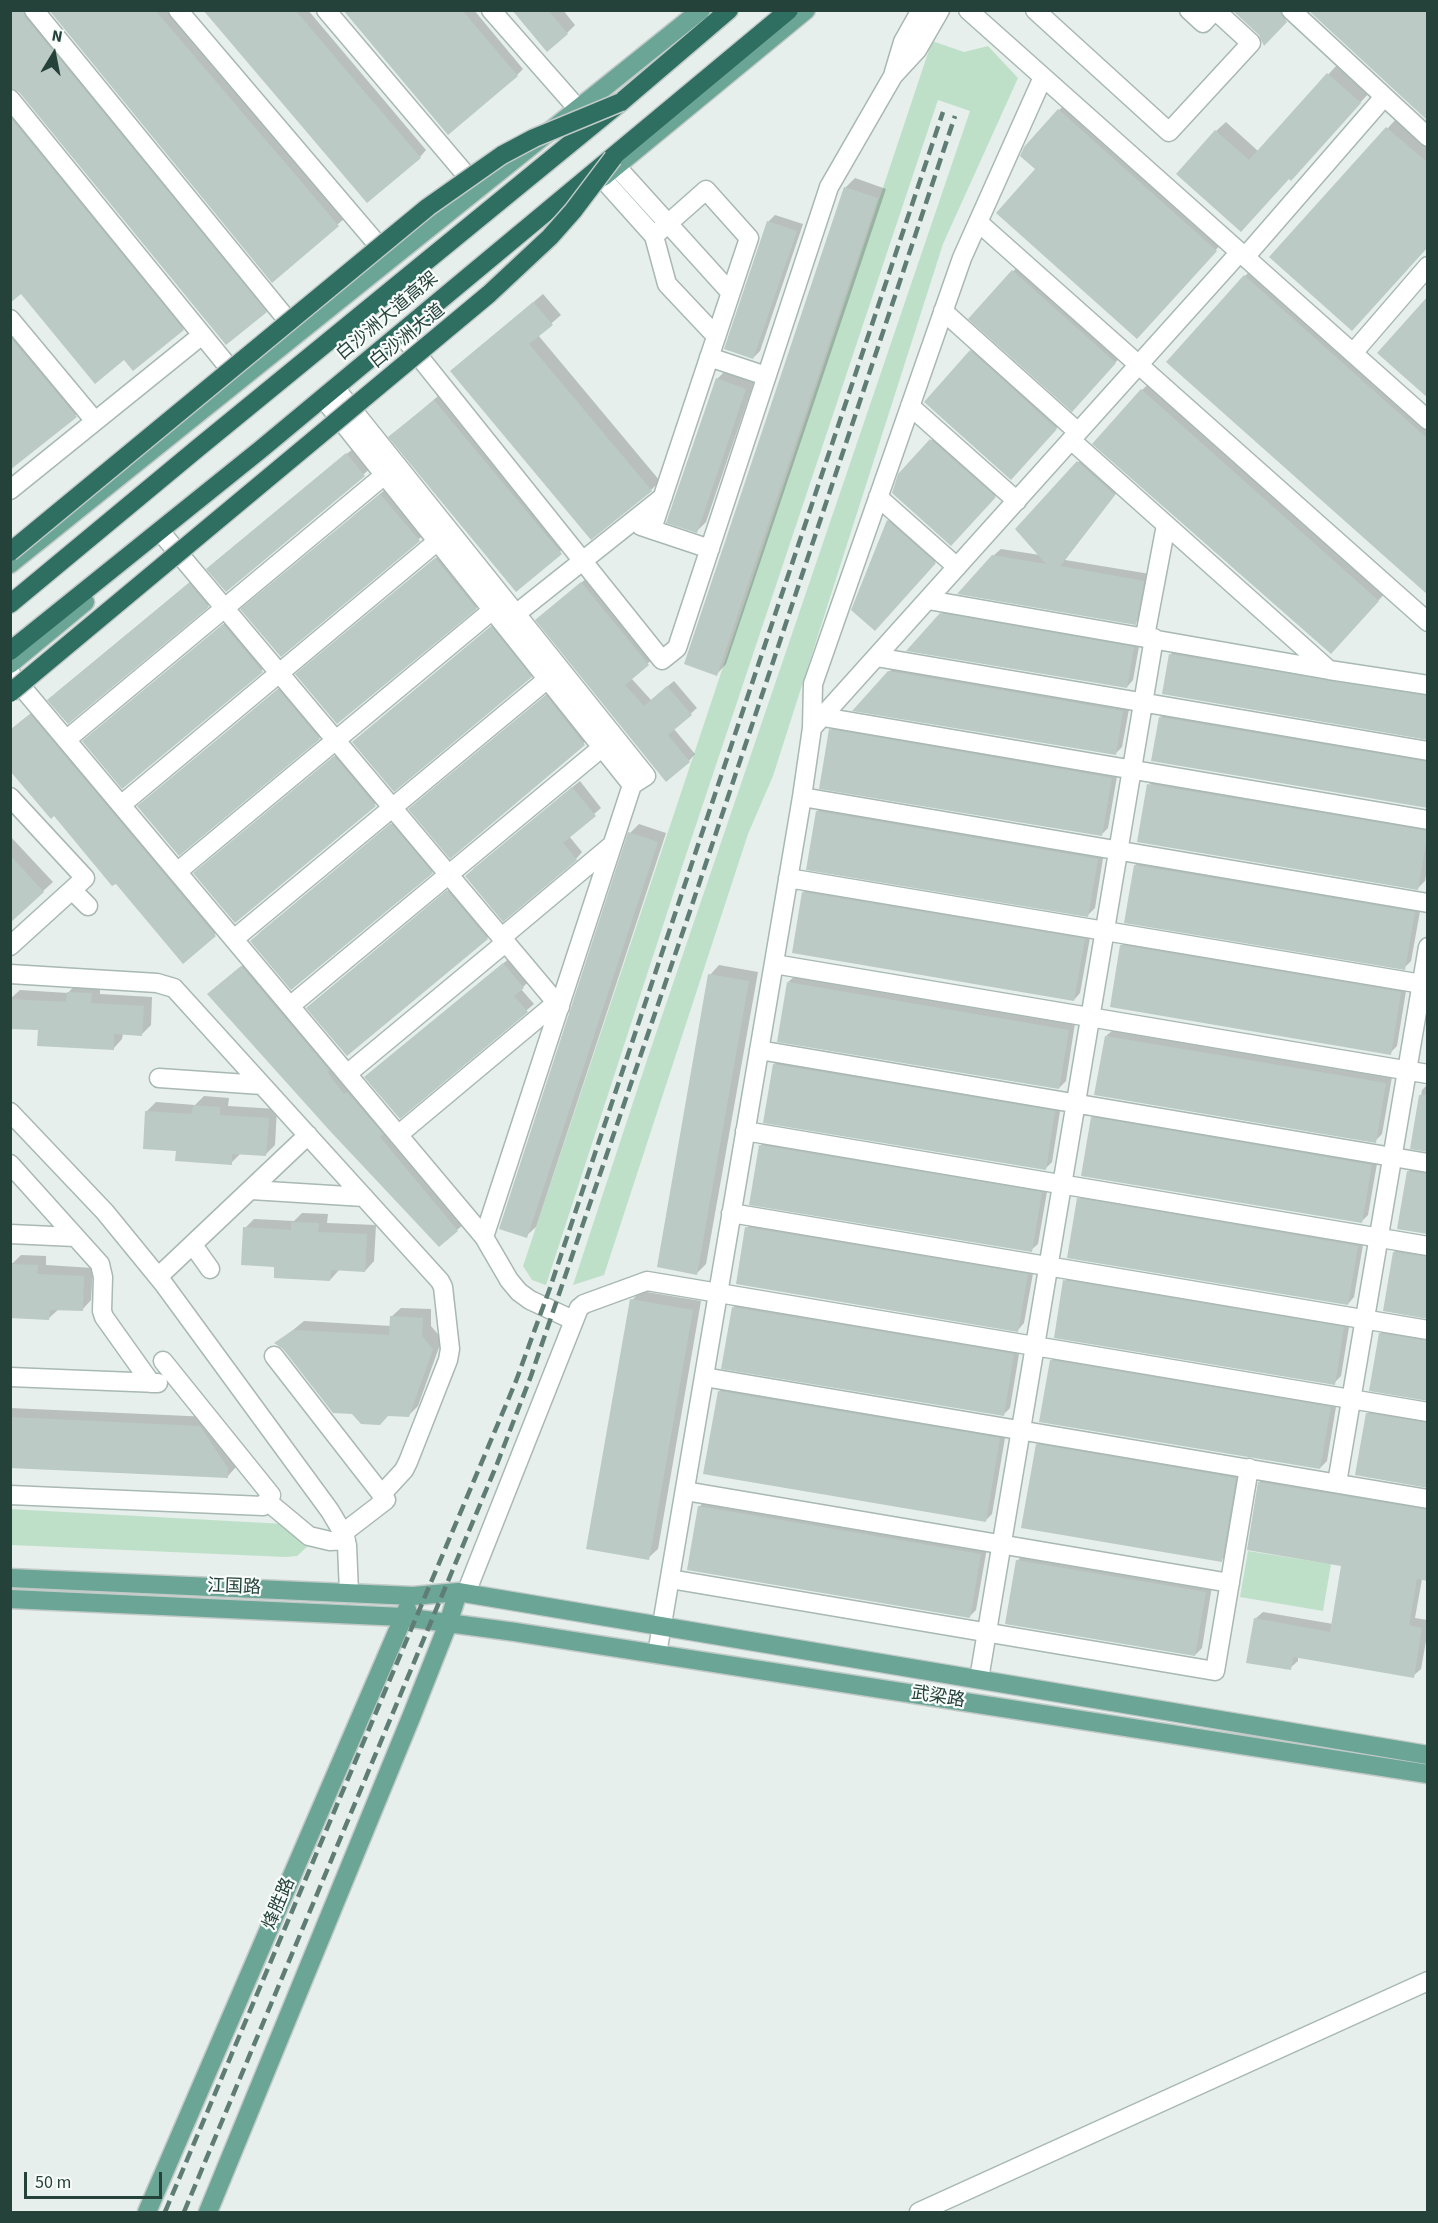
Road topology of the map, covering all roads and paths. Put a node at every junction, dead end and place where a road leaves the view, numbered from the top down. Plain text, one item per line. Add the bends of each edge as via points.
1 (34, 10) edge
2 (178, 10) edge
3 (326, 10) edge
4 (491, 10) edge
5 (701, 10) edge
6 (729, 10) edge
7 (789, 10) edge
8 (806, 10) edge
9 (921, 10) edge
10 (940, 10) edge
11 (1035, 10) edge
12 (1189, 10) edge
13 (1215, 10) edge
14 (1290, 10) edge
15 (977, 13) edge
16 (893, 76) junction
17 (1043, 77) junction
18 (1384, 97) junction
19 (10, 99) edge
20 (621, 102) junction
21 (578, 109) junction
22 (1428, 137) edge
23 (610, 167) junction
24 (478, 189) junction
25 (978, 222) junction
26 (668, 224) junction
27 (654, 236) junction
28 (1242, 255) junction
29 (390, 260) junction
30 (1428, 266) edge
31 (730, 292) junction
32 (943, 311) junction
33 (10, 319) edge
34 (298, 333) junction
35 (202, 334) junction
36 (716, 336) junction
37 (405, 339) junction
38 (1353, 353) junction
39 (709, 357) junction
40 (1139, 364) junction
41 (766, 376) junction
42 (239, 380) junction
43 (333, 398) junction
44 (910, 406) junction
45 (1428, 420) edge
46 (95, 422) junction
47 (1075, 436) junction
48 (390, 470) junction
49 (10, 490) edge
50 (663, 497) junction
51 (878, 497) junction
52 (1017, 501) junction
53 (631, 523) junction
54 (1166, 525) junction
55 (652, 529) junction
56 (164, 536) junction
57 (443, 536) junction
58 (710, 549) junction
59 (10, 552) edge
60 (583, 561) junction
61 (10, 564) edge
62 (957, 567) junction
63 (928, 600) junction
64 (10, 604) edge
65 (224, 608) junction
66 (504, 612) junction
67 (1428, 622) edge
68 (1150, 637) junction
69 (10, 651) edge
70 (876, 657) junction
71 (10, 664) edge
72 (1329, 670) junction
73 (10, 673) edge
74 (279, 673) junction
75 (554, 674) junction
76 (1428, 685) edge
77 (10, 693) edge
78 (1143, 703) junction
79 (817, 722) junction
80 (66, 740) junction
81 (335, 741) junction
82 (608, 742) junction
83 (1428, 751) edge
84 (1132, 770) junction
85 (802, 797) junction
86 (11, 800) edge
87 (121, 805) junction
88 (392, 808) junction
89 (1428, 820) edge
90 (612, 845) junction
91 (1119, 851) junction
92 (177, 872) junction
93 (448, 875) junction
94 (788, 878) junction
95 (72, 890) junction
96 (1428, 903) edge
97 (88, 906) dead end
98 (1105, 931) junction
99 (234, 939) junction
100 (503, 940) junction
101 (10, 946) edge
102 (1428, 947) edge
103 (774, 964) junction
104 (10, 974) edge
105 (1424, 985) edge
106 (558, 1005) junction
107 (290, 1006) junction
108 (1091, 1017) junction
109 (759, 1050) junction
110 (1407, 1070) junction
111 (347, 1074) junction
112 (1428, 1074) edge
113 (159, 1078) dead end
114 (262, 1085) junction
115 (1076, 1104) junction
116 (10, 1112) edge
117 (745, 1131) junction
118 (398, 1134) junction
119 (308, 1135) junction
120 (1392, 1157) junction
121 (1428, 1163) edge
122 (10, 1164) edge
123 (1063, 1185) junction
124 (251, 1190) junction
125 (364, 1197) junction
126 (732, 1213) junction
127 (10, 1234) edge
128 (75, 1237) junction
129 (484, 1237) junction
130 (1379, 1238) junction
131 (194, 1245) junction
132 (1428, 1246) edge
133 (1049, 1267) junction
134 (210, 1269) dead end
135 (158, 1277) junction
136 (718, 1293) junction
137 (573, 1320) junction
138 (1365, 1320) junction
139 (1428, 1330) edge
140 (1036, 1346) junction
141 (274, 1356) dead end
142 (163, 1361) dead end
143 (10, 1377) edge
144 (704, 1377) junction
145 (151, 1383) junction
146 (181, 1385) junction
147 (1352, 1399) junction
148 (1428, 1412) edge
149 (1022, 1430) junction
150 (1249, 1468) junction
151 (1337, 1483) junction
152 (685, 1491) junction
153 (380, 1493) junction
154 (10, 1495) edge
155 (1428, 1498) edge
156 (267, 1501) junction
157 (342, 1531) junction
158 (1002, 1544) junction
159 (10, 1578) edge
160 (670, 1579) junction
161 (1230, 1583) junction
162 (462, 1592) junction
163 (349, 1593) junction
164 (413, 1596) junction
165 (10, 1599) edge
166 (403, 1617) junction
167 (448, 1624) junction
168 (662, 1626) junction
169 (987, 1632) junction
170 (657, 1654) junction
171 (980, 1679) junction
172 (1428, 1755) edge
173 (1428, 1774) edge
174 (1428, 1981) edge
175 (147, 2212) edge
176 (208, 2212) edge
177 (919, 2212) edge

1 - 34 street
2 - 29 street
3 - 24 street
4 - 21 street
5 - 21 main road
6 - 20 highway, 白沙洲大道高架
7 - 23 highway, 白沙洲大道高架
8 - 23 main road, 白沙洲大道
9 - 16 street via 903,42
10 - 16 street via 917,50
11 - 13 street via 1169,132 1251,43
12 - 13 street via 1203,23
14 - 18 street
15 - 17 street
16 - 41 street via 829,187
17 - 25 street
17 - 28 street
18 - 22 street
18 - 28 street
19 - 35 street
20 - 59 highway, bridge via 502,155 428,207
20 - 64 highway, 白沙洲大道高架, bridge
21 - 24 main road
23 - 26 street
23 - 27 street
23 - 37 main road, 白沙洲大道
23 - 69 highway, 白沙洲大道高架, bridge
23 - 77 highway, bridge via 573,212 489,294
24 - 29 main road
25 - 32 street
25 - 40 street
26 - 27 street
26 - 31 street
26 - 31 street via 706,190 748,238
27 - 36 street via 667,284
28 - 38 street
28 - 40 street
29 - 34 main road
30 - 38 street
31 - 36 street
32 - 44 street
32 - 47 street
33 - 46 street
34 - 42 main road
35 - 42 street
35 - 46 street
36 - 39 street
37 - 43 main road, 白沙洲大道
37 - 60 street
38 - 45 street
39 - 41 street
39 - 50 street
40 - 47 street
40 - 67 street
41 - 58 street
42 - 61 main road
43 - 48 street
43 - 56 main road, 白沙洲大道
44 - 51 street
44 - 52 street
46 - 49 street
47 - 52 street
47 - 54 street
48 - 57 street
48 - 65 street
50 - 53 street
50 - 55 street
51 - 62 street
51 - 79 street via 813,684
52 - 62 street
53 - 55 street
53 - 60 street
54 - 68 street
54 - 72 street
55 - 58 street
56 - 65 street
56 - 71 main road, 白沙洲大道
57 - 66 street
57 - 74 street
58 - 60 street via 677,648 662,660
60 - 66 street
62 - 63 street
63 - 68 street
63 - 70 street
65 - 74 street
65 - 80 street
66 - 75 street
66 - 81 street
68 - 72 street
68 - 78 street
70 - 78 street
70 - 79 street
72 - 76 street
73 - 80 street
74 - 81 street
74 - 87 street
75 - 82 street
75 - 88 street
78 - 83 street
78 - 84 street
79 - 84 street
79 - 85 street
80 - 87 street
81 - 88 street
81 - 92 street
82 - 90 street via 646,776 632,785
82 - 93 street
84 - 89 street
84 - 91 street
85 - 91 street
85 - 94 street
86 - 95 street via 85,878
87 - 92 street
88 - 93 street
88 - 99 street
90 - 100 street
90 - 106 street
91 - 96 street
91 - 98 street
92 - 99 street
93 - 100 street
93 - 107 street
94 - 98 street
94 - 103 street
95 - 97 street
95 - 101 street
98 - 105 street
98 - 108 street
99 - 107 street
100 - 106 street
100 - 111 street
102 - 105 street
103 - 108 street
103 - 109 street
104 - 114 street via 165,984 180,994
105 - 110 street
106 - 118 street
106 - 129 street
107 - 111 street
108 - 110 street
108 - 115 street
109 - 115 street
109 - 117 street
110 - 112 street
110 - 120 street
111 - 118 street
113 - 114 street
114 - 119 street
115 - 120 street
115 - 123 street
116 - 135 street via 105,1212
117 - 123 street
117 - 126 street
118 - 129 street
119 - 124 street
119 - 125 street
120 - 121 street
120 - 130 street
122 - 128 street
123 - 130 street
123 - 133 street
124 - 125 street
124 - 131 street
125 - 153 street via 440,1281 450,1349 408,1462
126 - 133 street
126 - 136 street
127 - 128 street
128 - 145 street via 100,1264 104,1317
129 - 137 street via 519,1292
130 - 132 street
130 - 138 street
131 - 134 street
131 - 135 street
133 - 138 street
133 - 140 street
135 - 157 street
136 - 137 street via 647,1281 584,1304
136 - 140 street
136 - 144 street
137 - 162 street
138 - 139 street
138 - 147 street
140 - 147 street
140 - 149 street
141 - 153 street
142 - 146 street
143 - 145 street
144 - 149 street
144 - 152 street
145 - 146 street
146 - 156 street via 271,1496
147 - 148 street
147 - 151 street
149 - 150 street
149 - 158 street
150 - 151 street
150 - 161 street
151 - 155 street
152 - 158 street
152 - 160 street
153 - 157 street
154 - 156 street via 263,1506
156 - 157 street via 309,1536 330,1541
157 - 163 street
158 - 161 street
158 - 169 street
159 - 163 main road, 江国路
160 - 168 street
160 - 169 street
161 - 169 street via 1215,1671
162 - 164 main road, 江国路
162 - 167 main road
162 - 168 main road, 武梁路
163 - 164 main road, 江国路
164 - 166 main road, 烽胜路
165 - 166 main road, 江国路
166 - 167 main road, 江国路
166 - 175 main road, 烽胜路
167 - 170 main road, 武梁路
167 - 176 main road
168 - 170 street
168 - 171 main road, 武梁路
169 - 171 street
170 - 173 main road, 武梁路
171 - 172 main road, 武梁路
174 - 177 street

